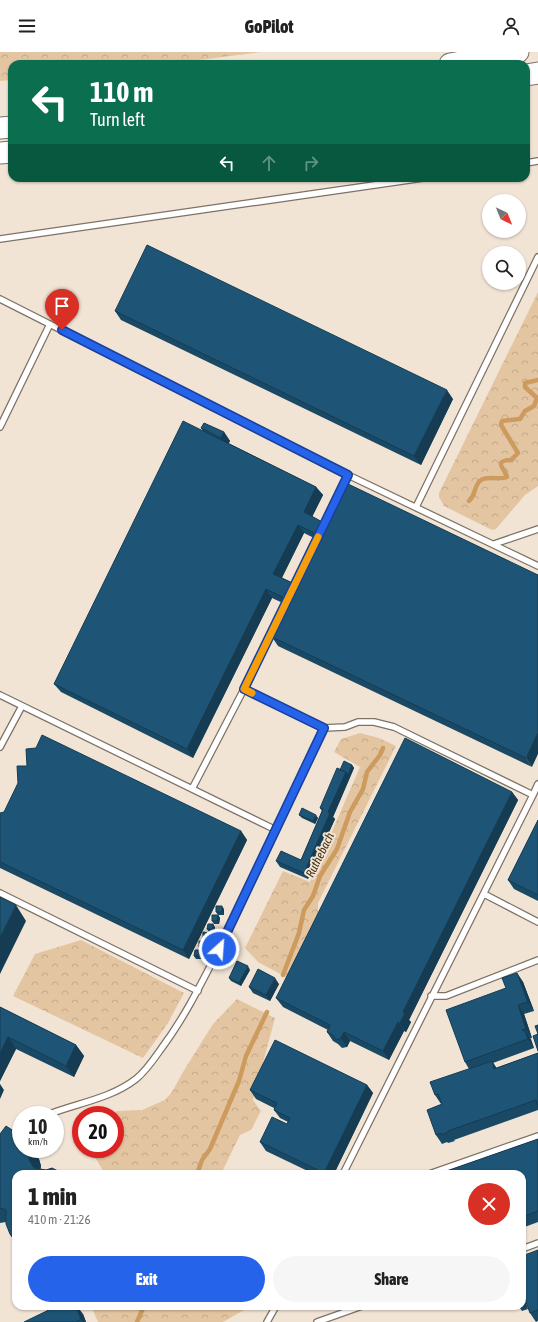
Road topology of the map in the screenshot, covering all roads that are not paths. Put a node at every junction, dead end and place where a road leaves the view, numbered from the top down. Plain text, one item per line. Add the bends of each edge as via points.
1 (518, 52) edge
2 (473, 60) edge
3 (395, 182) edge
4 (0, 239) edge
5 (538, 257) edge
6 (0, 299) edge
7 (50, 324) junction
8 (0, 427) edge
9 (348, 475) junction
10 (416, 507) junction
11 (538, 529) edge
12 (494, 544) junction
13 (538, 566) edge
14 (244, 689) junction
15 (0, 695) edge
16 (22, 706) junction
17 (324, 728) junction
18 (0, 747) edge
19 (538, 784) edge
20 (192, 789) junction
21 (533, 795) junction
22 (276, 830) junction
23 (0, 893) edge
24 (484, 894) junction
25 (538, 922) edge
26 (538, 960) edge
27 (198, 991) junction
28 (431, 996) junction
29 (64, 1110) edge
30 (12, 1136) edge
31 (538, 1136) edge
32 (0, 1145) edge
33 (345, 1170) edge
34 (440, 1170) edge
35 (538, 1243) edge
36 (526, 1248) edge
37 (274, 1310) edge
38 (351, 1310) edge
39 (267, 1322) edge
40 (317, 1322) edge

1 - 2 highway
3 - 4 lane
5 - 10 lane
6 - 7 lane
7 - 8 lane
7 - 9 lane
9 - 10 lane
9 - 14 lane
10 - 12 lane
11 - 12 lane
12 - 13 lane
14 - 17 lane
14 - 20 lane
15 - 16 lane
16 - 18 lane
16 - 20 lane
17 - 21 lane via 345,727 358,722 374,722 394,728
17 - 22 lane
19 - 21 lane
20 - 22 lane
21 - 24 lane
22 - 27 lane
23 - 27 lane
24 - 25 lane
24 - 28 lane
26 - 28 lane via 446,996
27 - 29 lane via 169,1038 138,1077 109,1095
28 - 33 lane
30 - 32 lane
31 - 34 lane
35 - 36 lane
37 - 39 lane
38 - 40 lane

